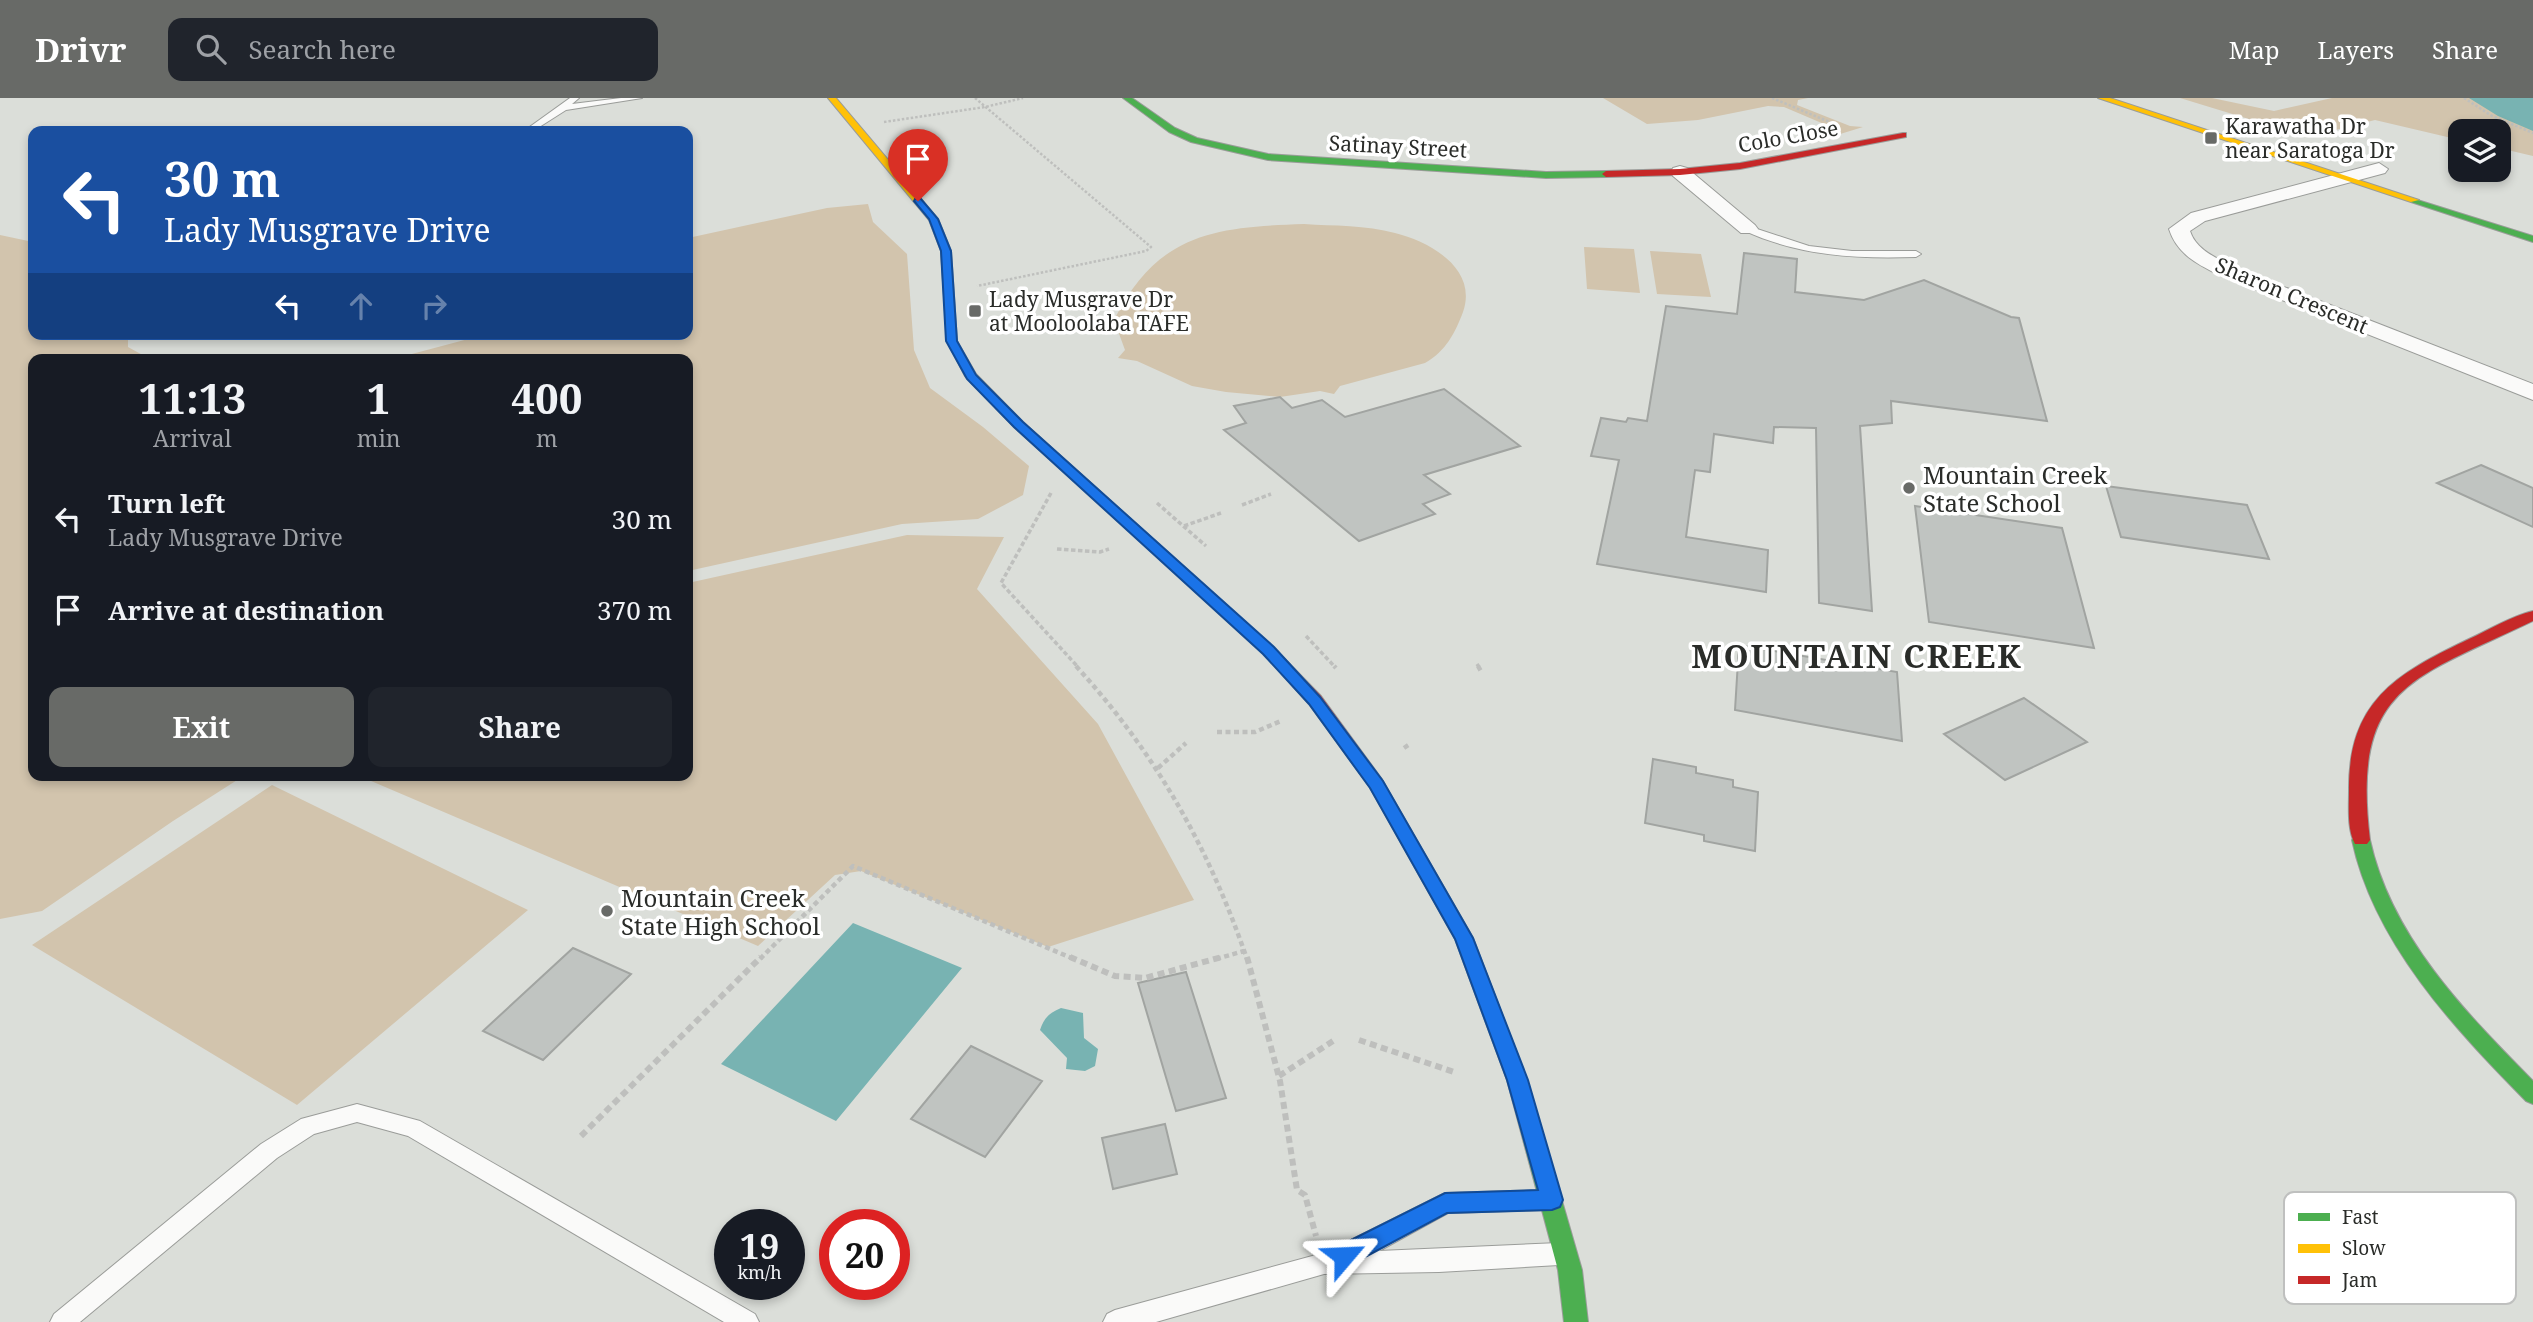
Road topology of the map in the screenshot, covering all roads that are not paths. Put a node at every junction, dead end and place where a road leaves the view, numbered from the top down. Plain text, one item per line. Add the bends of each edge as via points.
1 (575, 98) edge
2 (638, 98) edge
3 (832, 98) edge
4 (1133, 99) edge
5 (2108, 99) edge
6 (564, 108) junction
7 (536, 126) edge
8 (1903, 135) dead end
9 (2350, 169) junction
10 (2385, 171) dead end
11 (1680, 172) junction
12 (1748, 229) joint
13 (2533, 239) edge
14 (1916, 254) dead end
15 (2533, 393) edge
16 (2533, 615) edge
17 (2533, 1095) edge
18 (1552, 1200) junction
19 (1565, 1254) junction
20 (1324, 1263) junction
21 (62, 1322) edge
22 (747, 1322) edge
23 (1115, 1322) edge
24 (1576, 1322) edge

1 - 6 lane
2 - 6 lane
3 - 18 street via 933,219 946,251 951,341 971,376 1269,651 1315,700 1377,785 1464,938 1517,1080
4 - 11 street, Satinay Street via 1172,130 1194,140 1268,157 1546,175
5 - 9 street
6 - 7 lane
8 - 11 street, Colo Close via 1753,164
9 - 10 street, Sharon Crescent
9 - 13 street
9 - 15 street, Sharon Crescent via 2198,217 2179,229 2182,241 2226,271
11 - 12 street
12 - 14 lane via 1783,243 1833,253
16 - 17 street via 2389,693 2367,728 2355,783 2360,841 2393,918 2464,1023
18 - 19 street
18 - 20 lane via 1445,1203
19 - 20 lane
19 - 24 street
20 - 23 lane
21 - 22 lane via 269,1151 308,1126 358,1113 413,1128

